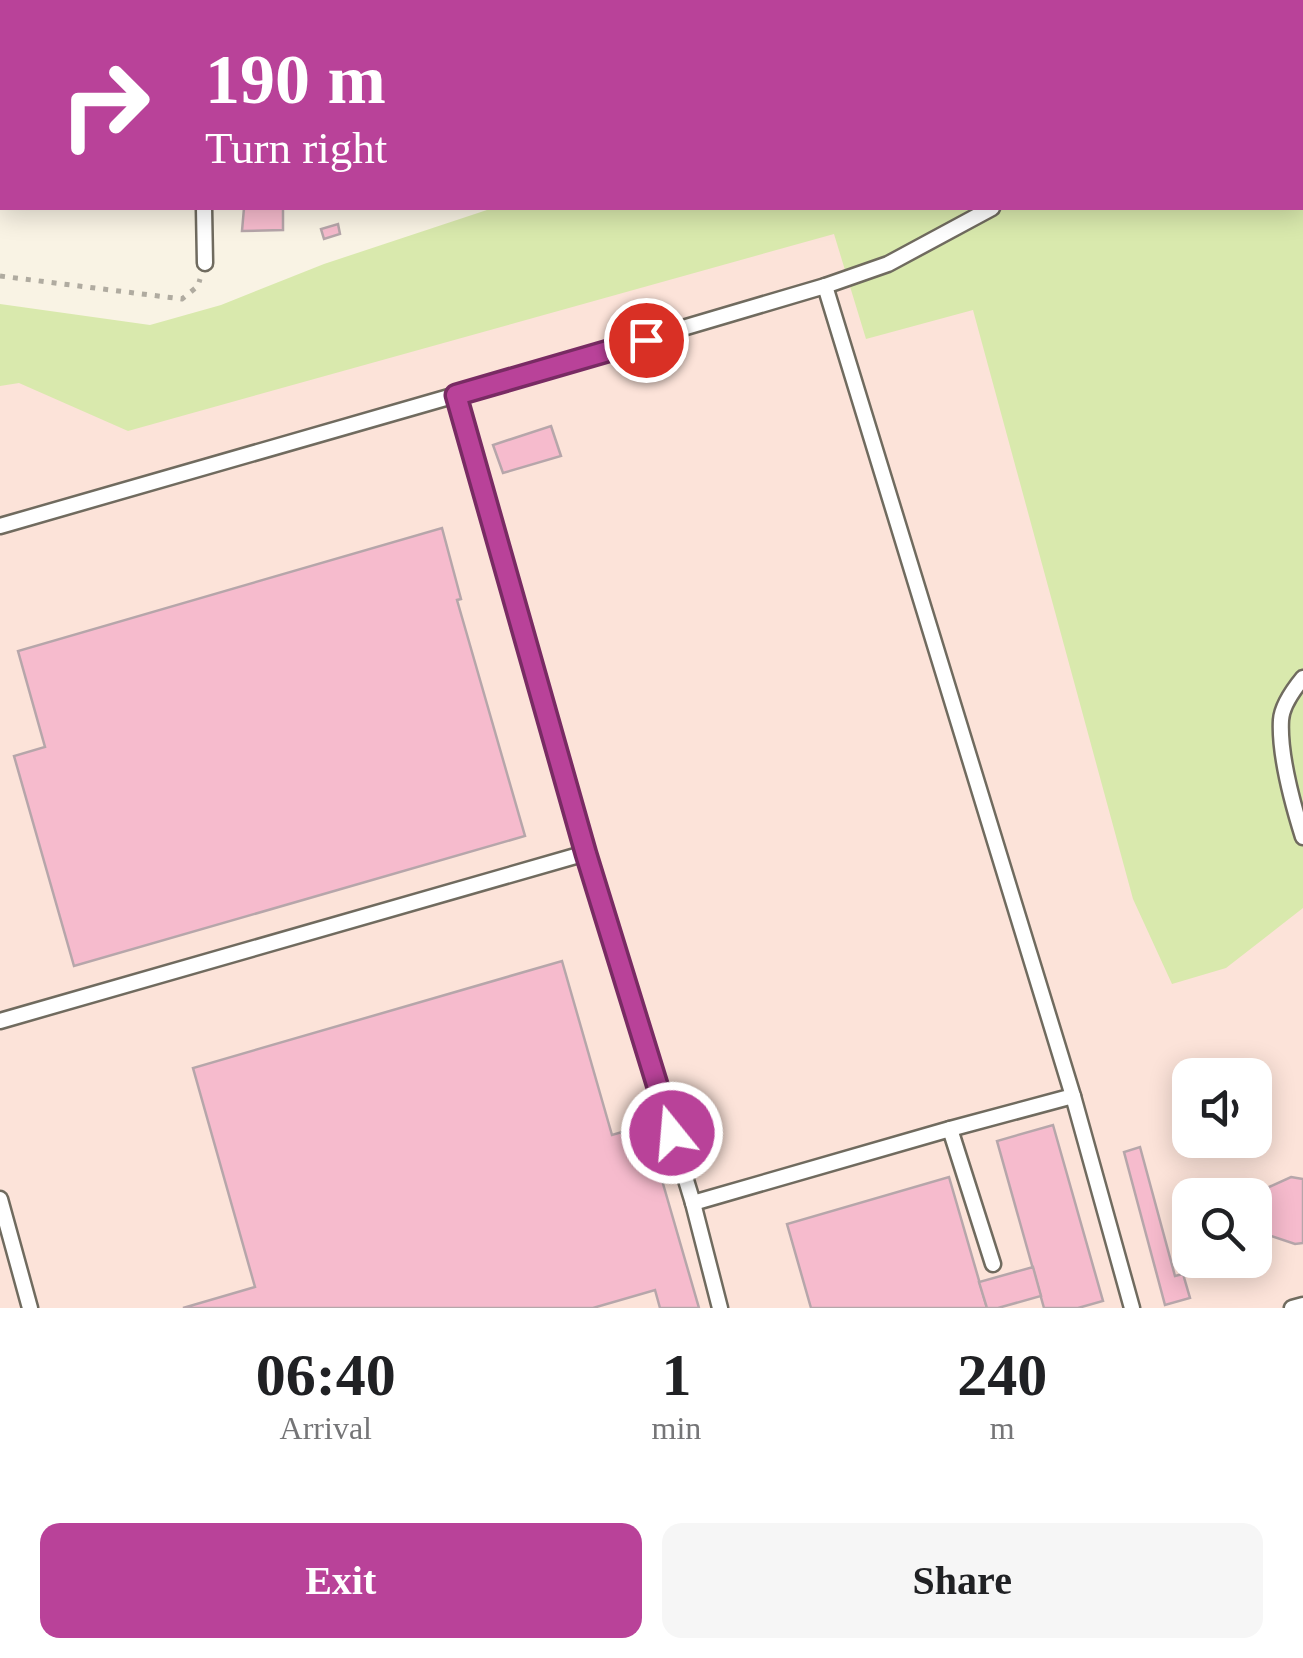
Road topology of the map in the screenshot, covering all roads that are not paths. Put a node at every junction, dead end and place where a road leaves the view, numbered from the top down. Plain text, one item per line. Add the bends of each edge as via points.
1 (204, 210) edge
2 (988, 210) edge
3 (204, 263) road end
4 (825, 286) junction
5 (456, 395) junction
6 (0, 526) edge
7 (1303, 678) edge
8 (1303, 837) edge
9 (586, 854) junction
10 (0, 1021) edge
11 (1073, 1096) junction
12 (950, 1129) junction
13 (0, 1199) edge
14 (693, 1203) junction
15 (4, 1237) edge
16 (993, 1264) dead end
17 (1303, 1305) edge
18 (30, 1308) edge
19 (720, 1308) edge
20 (1132, 1308) edge
21 (1292, 1308) edge

1 - 3 lane
2 - 4 lane via 888,264
4 - 5 lane
4 - 11 lane
5 - 6 lane
5 - 9 lane
7 - 8 lane via 1281,718 1290,795
9 - 10 lane
9 - 14 lane
11 - 12 lane
11 - 20 lane
12 - 14 lane
12 - 16 lane
13 - 15 lane
14 - 19 lane
15 - 18 lane
17 - 21 lane

